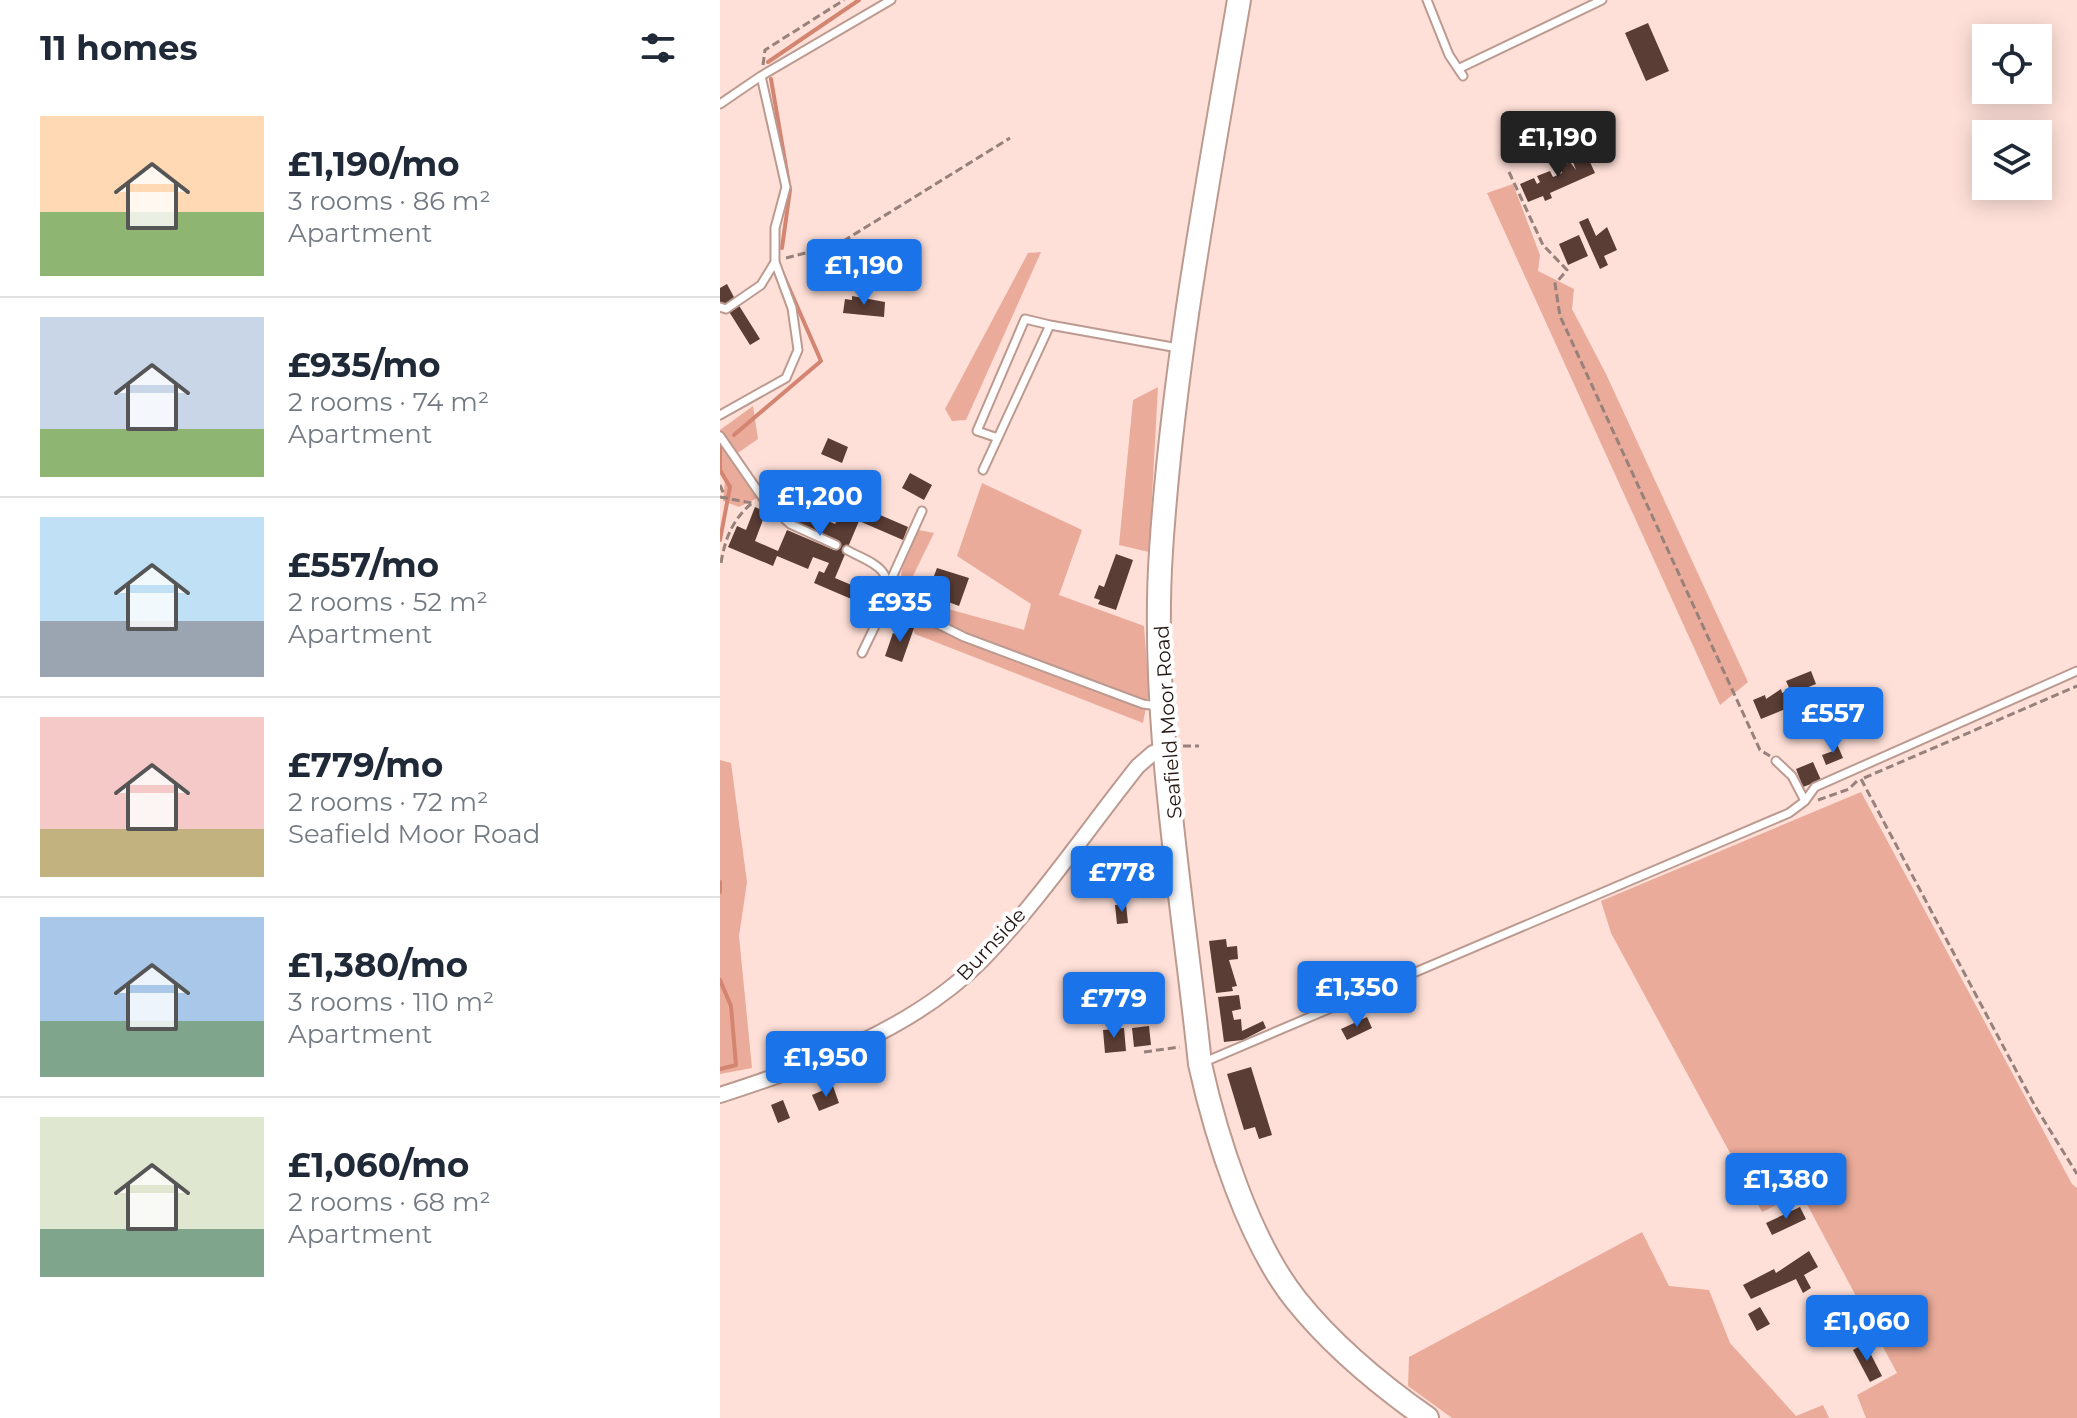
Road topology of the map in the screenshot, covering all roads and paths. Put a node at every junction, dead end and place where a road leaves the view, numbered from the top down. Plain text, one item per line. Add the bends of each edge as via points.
1 (844, 0) edge
2 (891, 0) edge
3 (1239, 0) edge
4 (1427, 0) edge
5 (1602, 0) edge
6 (761, 76) junction
7 (720, 104) edge
8 (1010, 138) dead end
9 (1509, 172) dead end
10 (775, 262) junction
11 (720, 307) edge
12 (1050, 325) junction
13 (1184, 349) junction
14 (720, 415) edge
15 (720, 436) edge
16 (998, 438) junction
17 (983, 470) dead end
18 (720, 485) edge
19 (722, 497) edge
20 (765, 501) junction
21 (752, 503) junction
22 (922, 511) dead end
23 (836, 545) dead end
24 (847, 550) dead end
25 (721, 563) edge
26 (890, 582) junction
27 (888, 599) junction
28 (862, 653) dead end
29 (2077, 671) edge
30 (2077, 686) edge
31 (1164, 707) junction
32 (1167, 748) junction
33 (1776, 761) joint
34 (1861, 779) junction
35 (1805, 801) junction
36 (1144, 1052) dead end
37 (1199, 1054) junction
38 (720, 1095) edge
39 (2077, 1174) edge
40 (1427, 1418) edge

1 - 6 path via 765,50
2 - 6 lane
3 - 13 main road, Seafield Moor Road
4 - 5 lane via 1449,55 1462,72
6 - 7 lane
6 - 10 lane via 786,187 775,228
8 - 10 path via 837,245
9 - 33 path via 1543,245 1567,270 1555,284 1560,316 1760,750
10 - 11 lane via 761,285 726,309
10 - 14 lane via 792,308 798,350 786,378
12 - 13 lane
12 - 16 lane
12 - 16 lane via 1025,319 977,431
13 - 31 main road, Seafield Moor Road via 1161,553
15 - 20 lane
16 - 17 lane
18 - 19 path
19 - 21 path
20 - 21 path
20 - 23 lane via 790,524
21 - 25 path via 737,515
22 - 26 lane
24 - 26 lane via 884,571
26 - 27 lane
27 - 28 lane
27 - 31 lane via 964,637 1143,704
29 - 35 lane via 1815,787
30 - 34 path
31 - 32 main road, Seafield Moor Road
32 - 37 main road, Seafield Moor Road
32 - 38 street, Burnside via 1138,766 991,949 941,994 829,1058
33 - 35 lane via 1792,776
34 - 35 path via 1824,800
34 - 39 path via 2035,1106
35 - 37 lane via 1789,813
36 - 37 path
37 - 40 main road, Seafield Moor Road via 1212,1120 1262,1246 1296,1300 1360,1366

